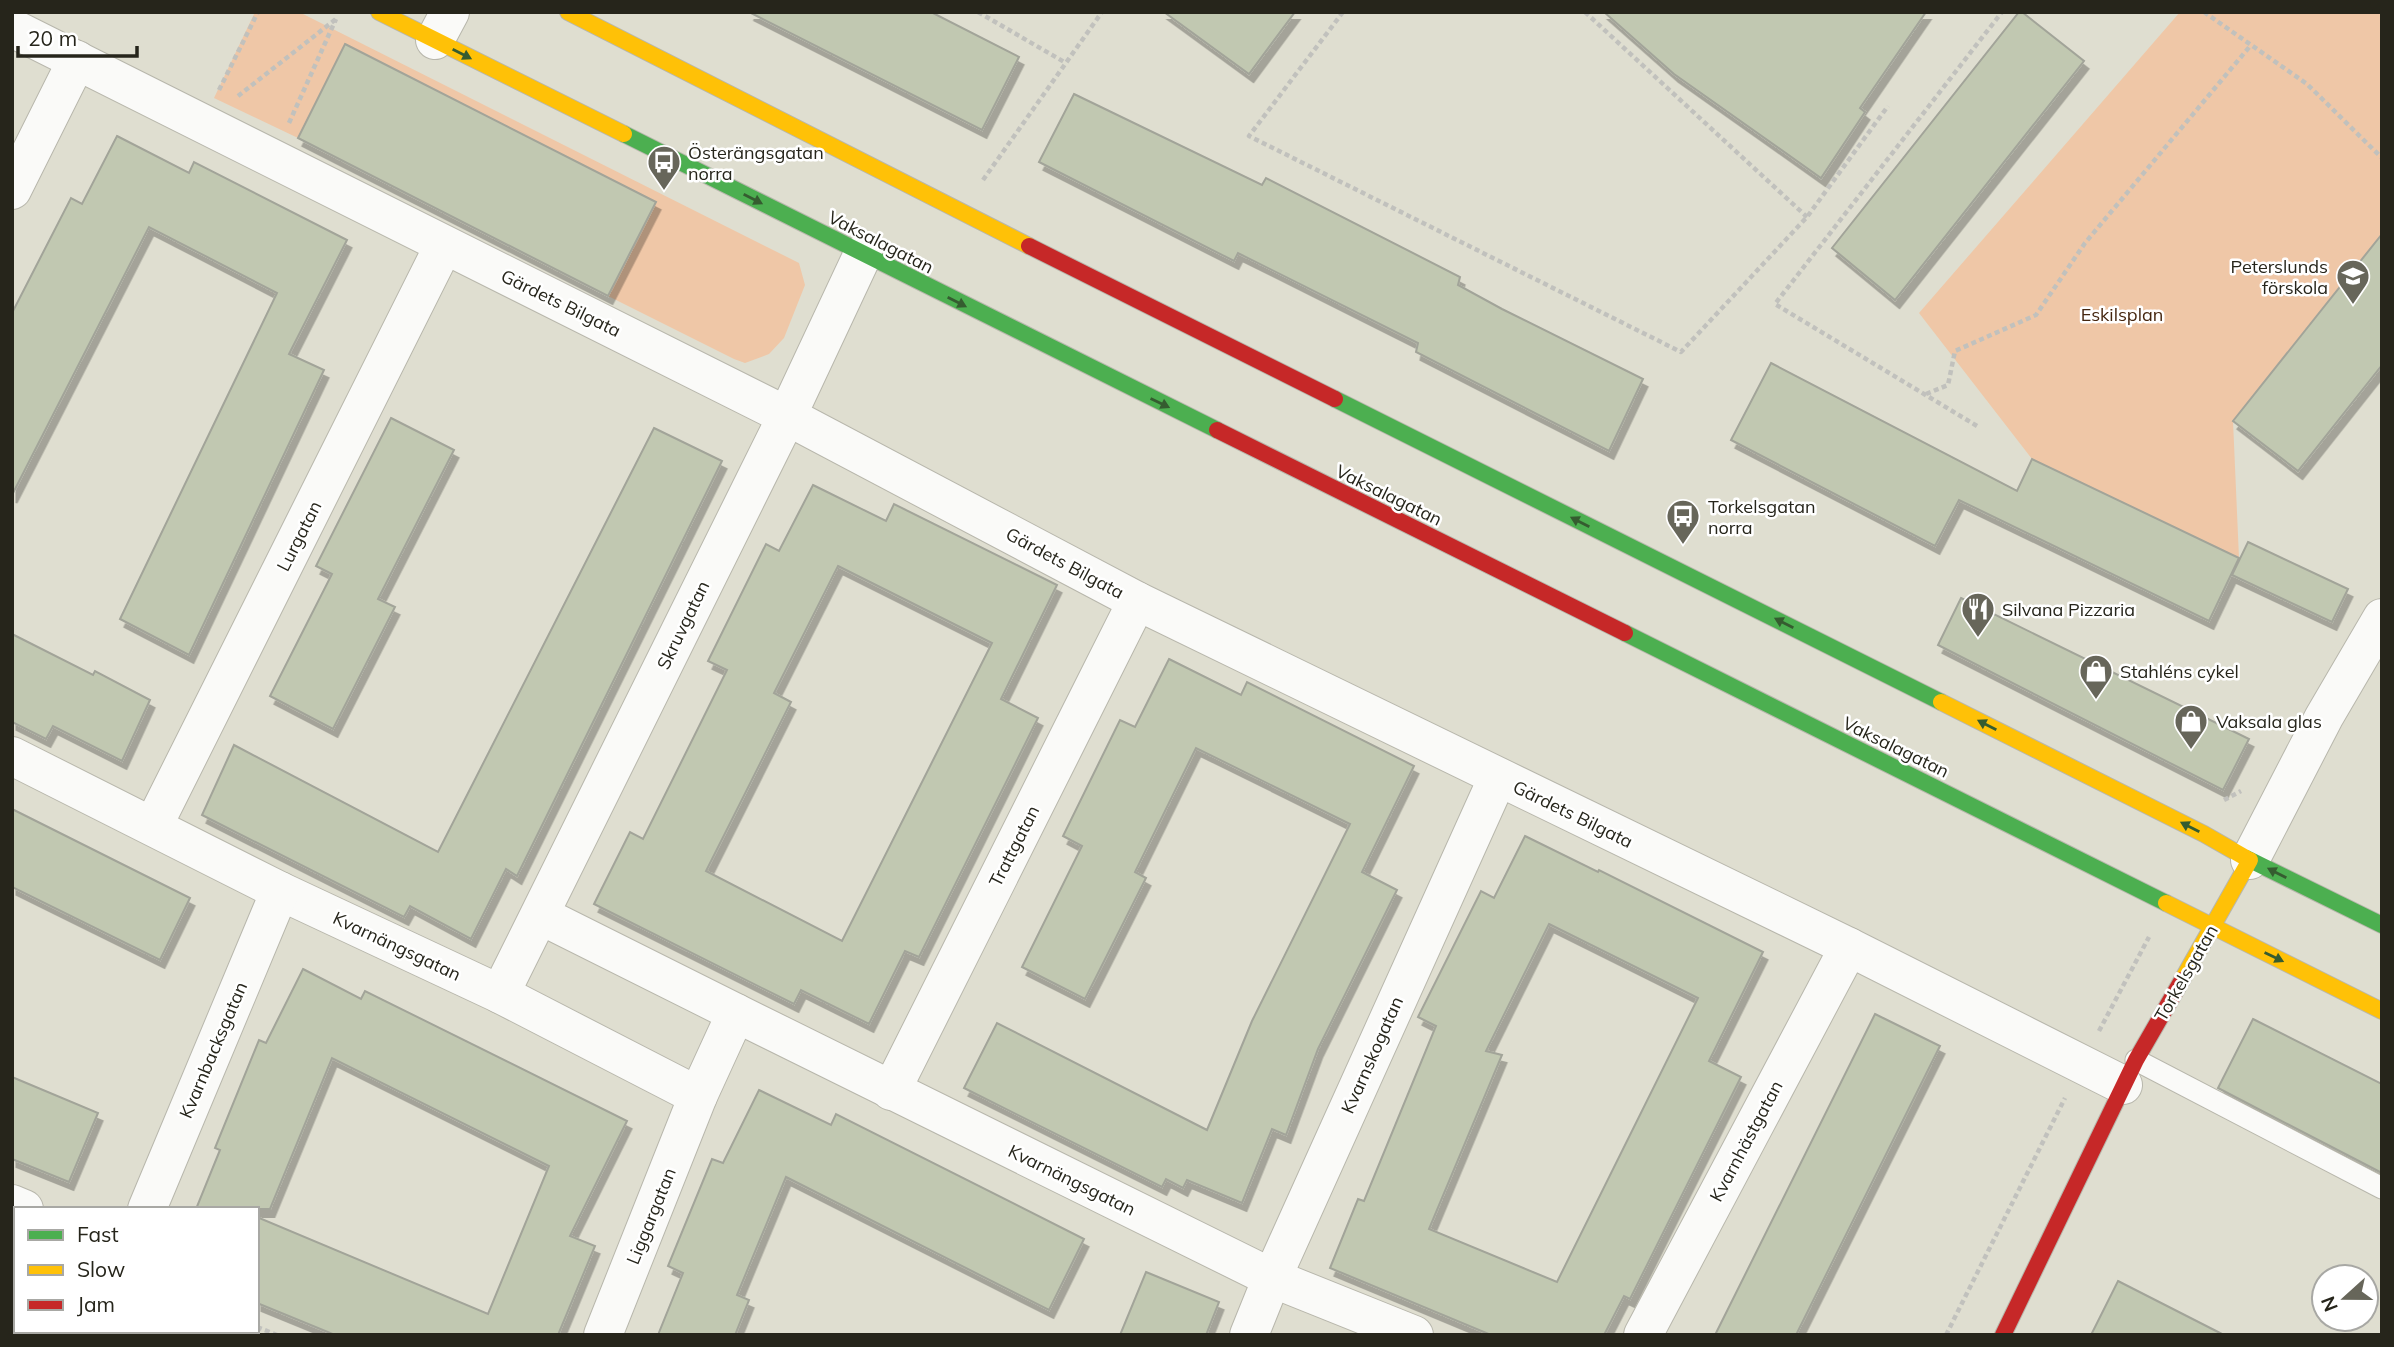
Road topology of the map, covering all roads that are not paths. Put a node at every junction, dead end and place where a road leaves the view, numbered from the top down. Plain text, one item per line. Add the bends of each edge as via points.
1 (379, 12) edge
2 (568, 12) edge
3 (442, 26) edge
4 (12, 28) edge
5 (77, 60) junction
6 (12, 190) edge
7 (444, 245) junction
8 (863, 254) junction
9 (787, 416) junction
10 (1137, 601) junction
11 (2382, 618) edge
12 (12, 756) edge
13 (1497, 777) junction
14 (153, 826) junction
15 (2250, 860) junction
16 (280, 891) junction
17 (540, 915) junction
18 (2382, 925) edge
19 (2213, 927) junction
20 (1849, 947) junction
21 (500, 995) junction
22 (2382, 1011) edge
23 (736, 1013) junction
24 (2130, 1072) junction
25 (891, 1091) junction
26 (698, 1096) junction
27 (2382, 1188) edge
28 (148, 1207) edge
29 (1272, 1278) junction
30 (2009, 1333) edge
31 (603, 1335) edge
32 (1249, 1335) edge
33 (1414, 1335) edge
34 (1643, 1335) edge

1 - 3 main road, Vaksalagatan
15 -> 2 main road
3 -> 8 main road, Vaksalagatan
4 - 5 street, Gärdets Bilgata
5 - 6 street
5 - 7 street, Gärdets Bilgata
7 - 9 street, Gärdets Bilgata
7 - 14 street, Lurgatan
8 - 9 street, Skruvgatan
8 -> 19 main road, Vaksalagatan
9 - 10 street, Gärdets Bilgata
9 - 17 street, Skruvgatan
10 - 13 street, Gärdets Bilgata
10 - 25 street, Trattgatan
11 - 15 street, Torkelsgatan via 2324,717
12 - 14 street, Kvarnängsgatan
13 - 20 street, Gärdets Bilgata
13 - 29 street, Kvarnskogatan
14 - 16 street, Kvarnängsgatan
18 -> 15 main road
15 - 19 main road, Torkelsgatan
16 - 21 street, Kvarnängsgatan
16 - 28 street, Kvarnbacksgatan
17 - 21 street, Skruvgatan
17 - 23 street, Kvarnängsgatan
19 -> 22 main road, Vaksalagatan
19 - 24 main road, Torkelsgatan
20 - 24 street, Gärdets Bilgata via 2082,1064
20 - 34 street, Kvarnhästgatan
21 - 26 street, Kvarnängsgatan
23 - 25 street, Kvarnängsgatan
23 - 26 street
24 - 27 lane
24 - 30 main road, Torkelsgatan
25 - 29 street, Kvarnängsgatan
26 - 31 street, Liggargatan
29 - 32 street, Kvarnskogatan
29 - 33 street, Kvarnängsgatan

